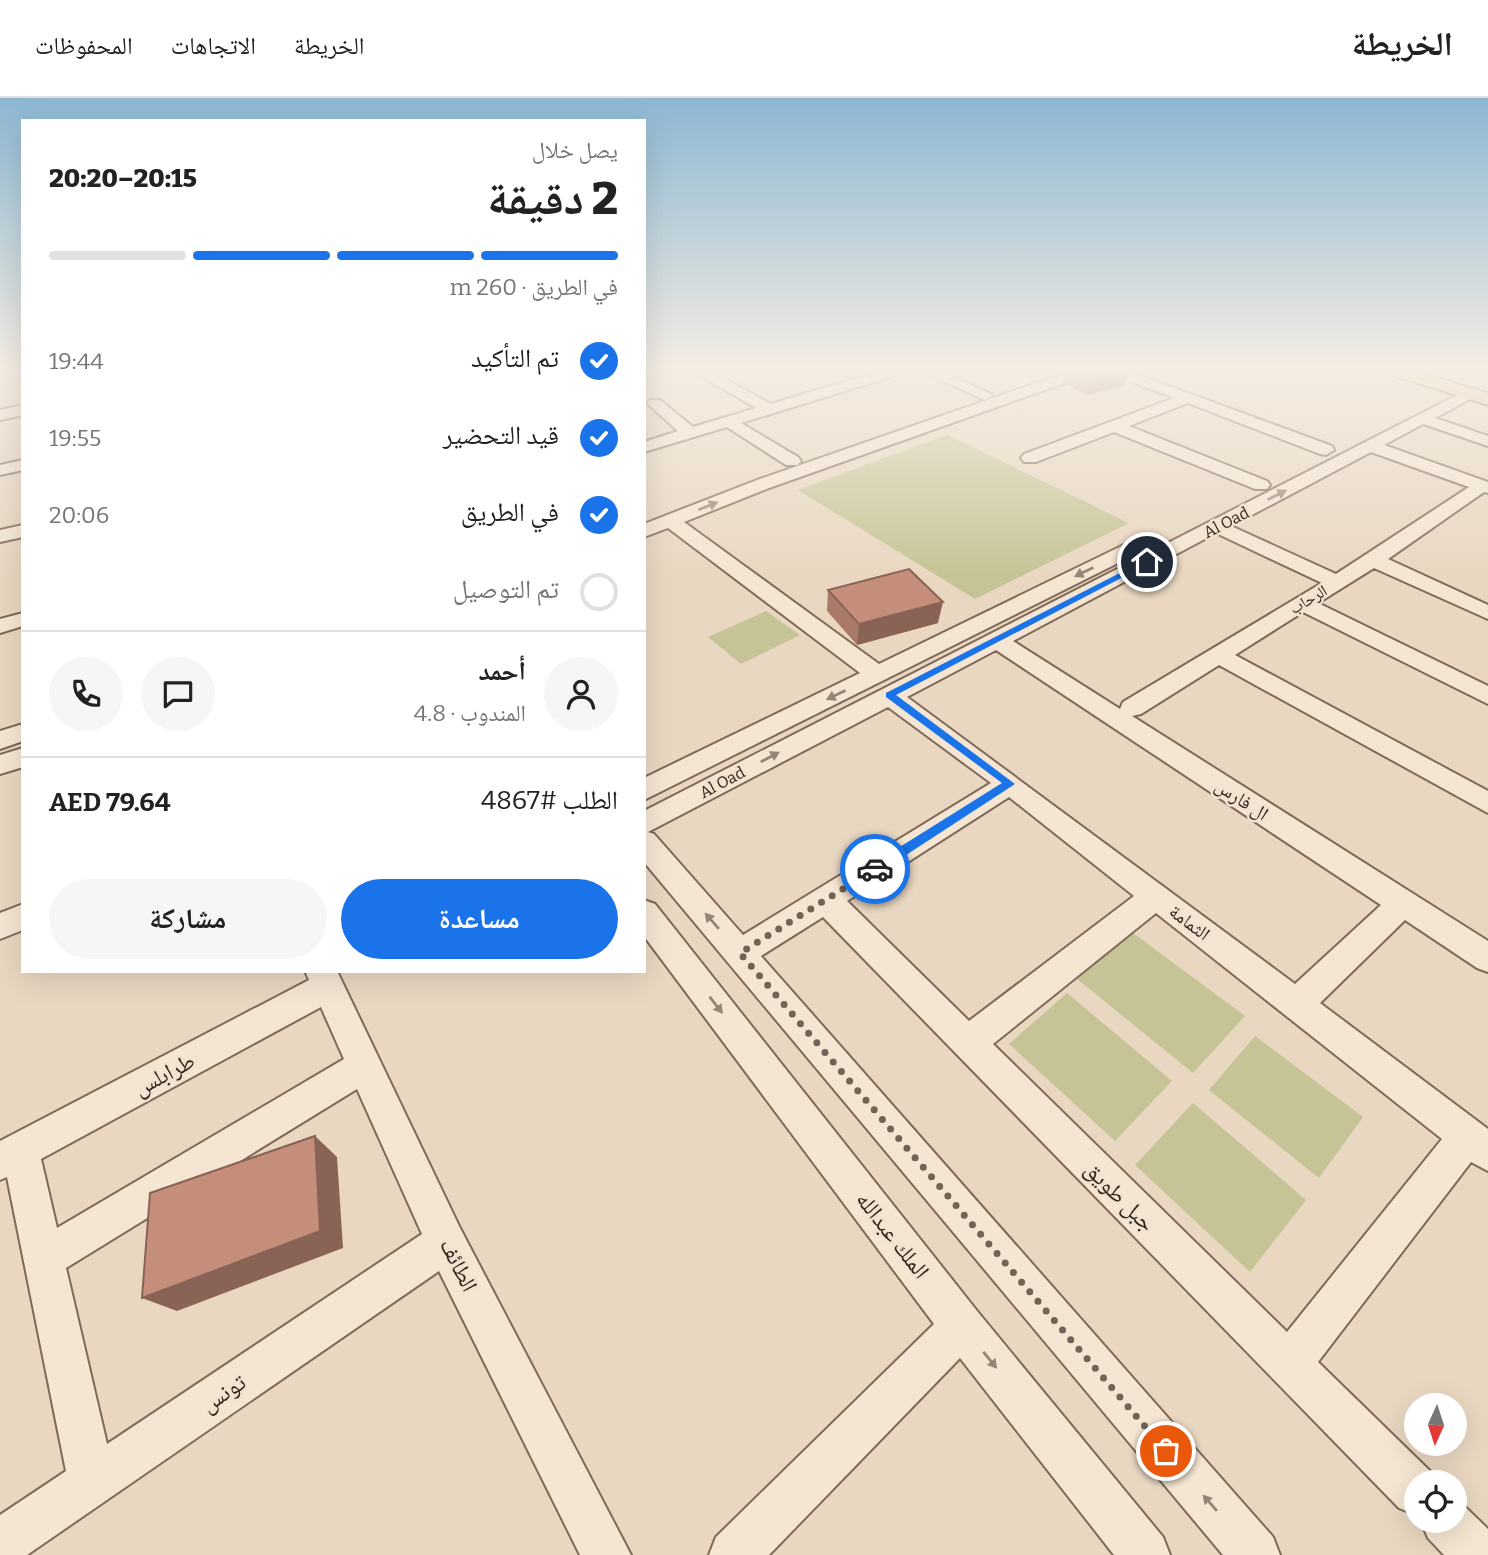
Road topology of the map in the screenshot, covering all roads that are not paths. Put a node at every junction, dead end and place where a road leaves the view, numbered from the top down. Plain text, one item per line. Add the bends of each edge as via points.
1 (669, 440) edge
2 (758, 440) edge
3 (864, 440) edge
4 (878, 440) edge
5 (1075, 440) edge
6 (1149, 440) edge
7 (1299, 440) edge
8 (1352, 440) edge
9 (1382, 440) edge
10 (646, 446) edge
11 (1371, 446) junction
12 (1326, 450) junction
13 (1030, 458) dead end
14 (792, 461) junction
15 (21, 465) edge
16 (0, 470) edge
17 (1261, 485) junction
18 (1485, 487) edge
19 (670, 512) junction
20 (1216, 526) junction
21 (646, 530) edge
22 (21, 531) edge
23 (0, 536) edge
24 (1373, 560) junction
25 (1337, 582) junction
26 (1301, 603) junction
27 (1488, 612) edge
28 (21, 620) edge
29 (0, 626) edge
30 (1003, 637) junction
31 (1219, 655) junction
32 (883, 685) junction
33 (1488, 696) edge
34 (1132, 708) junction
35 (21, 733) edge
36 (0, 740) edge
37 (21, 758) edge
38 (0, 765) edge
39 (1010, 784) junction
40 (646, 789) edge
41 (1488, 803) edge
42 (646, 822) edge
43 (646, 844) edge
44 (1156, 896) junction
45 (826, 900) junction
46 (1403, 903) junction
47 (646, 915) edge
48 (21, 918) edge
49 (0, 926) edge
50 (1488, 936) edge
51 (740, 953) junction
52 (1488, 958) edge
53 (324, 979) edge
54 (1297, 1003) junction
55 (967, 1043) junction
56 (364, 1066) junction
57 (1478, 1144) edge
58 (10, 1156) edge
59 (446, 1242) junction
60 (43, 1259) junction
61 (962, 1326) junction
62 (1289, 1364) junction
63 (1404, 1479) edge
64 (92, 1482) junction
65 (1457, 1533) edge
66 (0, 1544) edge
67 (606, 1555) edge
68 (734, 1555) edge
69 (1145, 1555) edge
70 (1255, 1555) edge
71 (1479, 1555) edge

1 - 10 street
2 - 14 street
3 - 14 street
19 -> 4 street via 763,484
5 - 13 street
6 - 17 street
7 - 12 street
8 - 12 street, Al Oad
9 - 11 street, Al Oad
11 - 18 street
20 -> 11 street, Al Oad
12 - 17 street, Al Oad
14 - 19 street
15 - 16 street
17 -> 32 street, Al Oad
18 - 24 street, الرحاب
19 - 21 street
19 - 32 street, الثمامة
20 - 25 street
20 - 30 street, Al Oad
22 - 23 street
24 - 25 street, الرحاب
24 - 27 street
25 - 26 street, الرحاب
26 - 31 street, الرحاب
26 - 33 street
28 - 29 street
30 - 32 street, Al Oad
30 - 34 street, ال فارس
30 - 46 street, ال فارس
31 - 34 street, الرحاب
31 - 41 street
32 - 39 street, الثمامة
32 -> 40 street, Al Oad
42 -> 32 street, Al Oad
34 - 50 street, ال فارس
35 - 36 street
37 - 38 street
39 - 44 street, الثمامة
39 - 45 street
51 -> 43 street
44 - 54 street, الثمامة
44 - 55 street
45 - 51 street
45 - 55 street, جبل طويق
46 - 52 street, ال فارس
46 - 54 street
47 -> 61 street, الملك عبدالله
48 - 49 street
70 -> 51 street
53 - 56 street, الطائف
53 - 58 street, طرابلس
54 - 57 street, الثمامة
55 - 62 street, جبل طويق
56 - 59 street, الطائف
56 - 60 street
57 - 62 street
58 - 60 street
59 - 64 street, تونس
59 - 67 street, الطائف
60 - 64 street
61 - 68 street
61 -> 69 street, الملك عبدالله
62 - 63 street, جبل طويق
64 - 66 street, تونس
65 - 71 street

